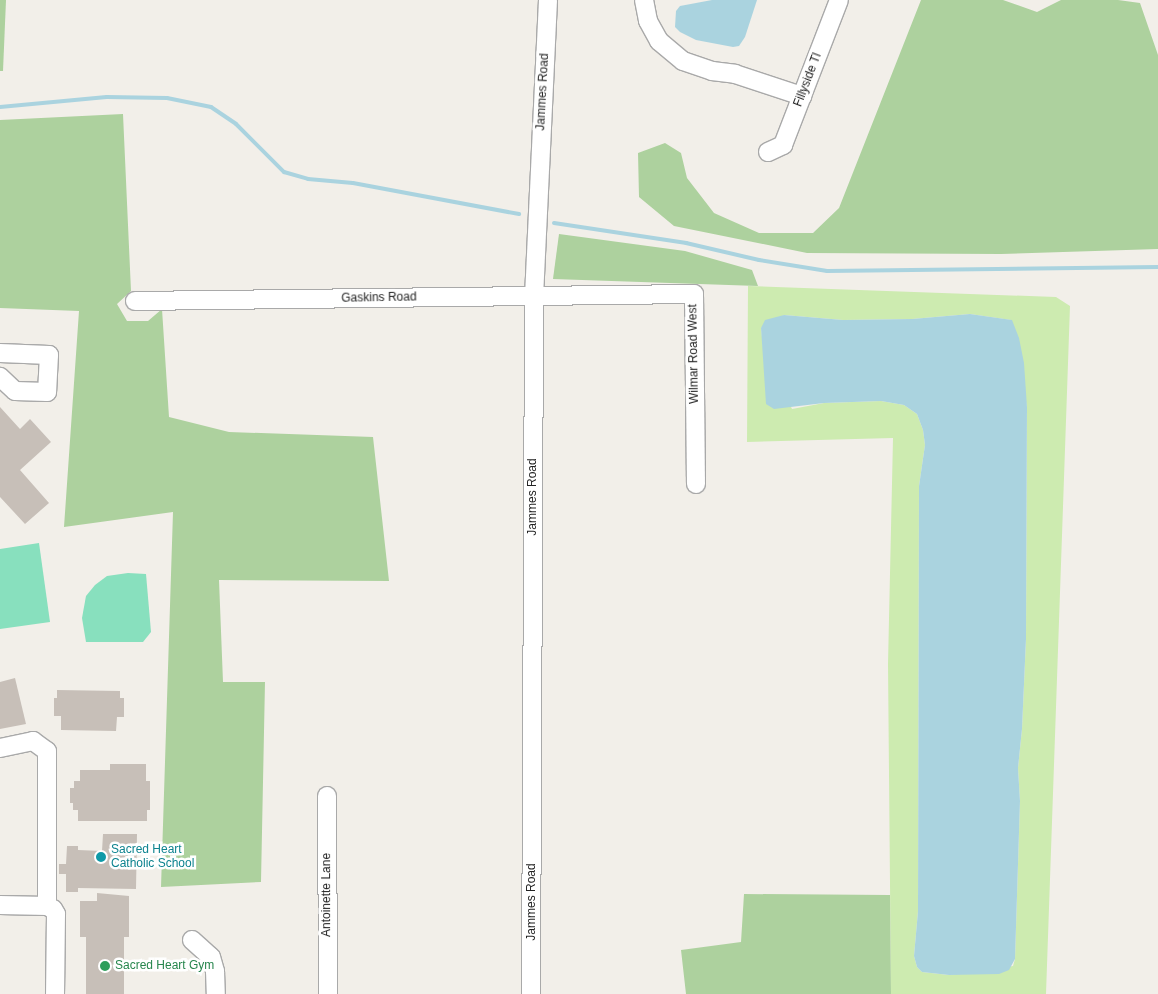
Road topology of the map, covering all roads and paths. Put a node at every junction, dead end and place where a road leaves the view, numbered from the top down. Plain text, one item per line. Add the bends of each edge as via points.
1 (548, 0) edge
2 (644, 0) edge
3 (839, 0) edge
4 (802, 96) junction
5 (768, 152) dead end
6 (623, 295) joint
7 (534, 297) junction
8 (135, 301) dead end
9 (0, 353) edge
10 (0, 377) edge
11 (696, 484) dead end
12 (0, 748) edge
13 (327, 796) dead end
14 (0, 905) edge
15 (47, 906) junction
16 (192, 940) dead end
17 (55, 994) edge
18 (216, 994) edge
19 (328, 994) edge
20 (531, 994) edge

1 - 7 street, Jammes Road
2 - 4 street via 648,21 659,41 683,61
3 - 4 street, Fillyside Tl
4 - 5 street, Fillyside Tl via 784,145
6 - 7 street, Gaskins Road
6 - 11 street, Wilmar Road West via 694,294
7 - 8 street, Gaskins Road
7 - 20 street, Jammes Road
9 - 10 street via 49,355 47,392 15,391
12 - 15 street via 33,741 47,751
13 - 19 street, Antoinette Lane
14 - 15 street
15 - 17 street via 56,914
16 - 18 street via 211,957

